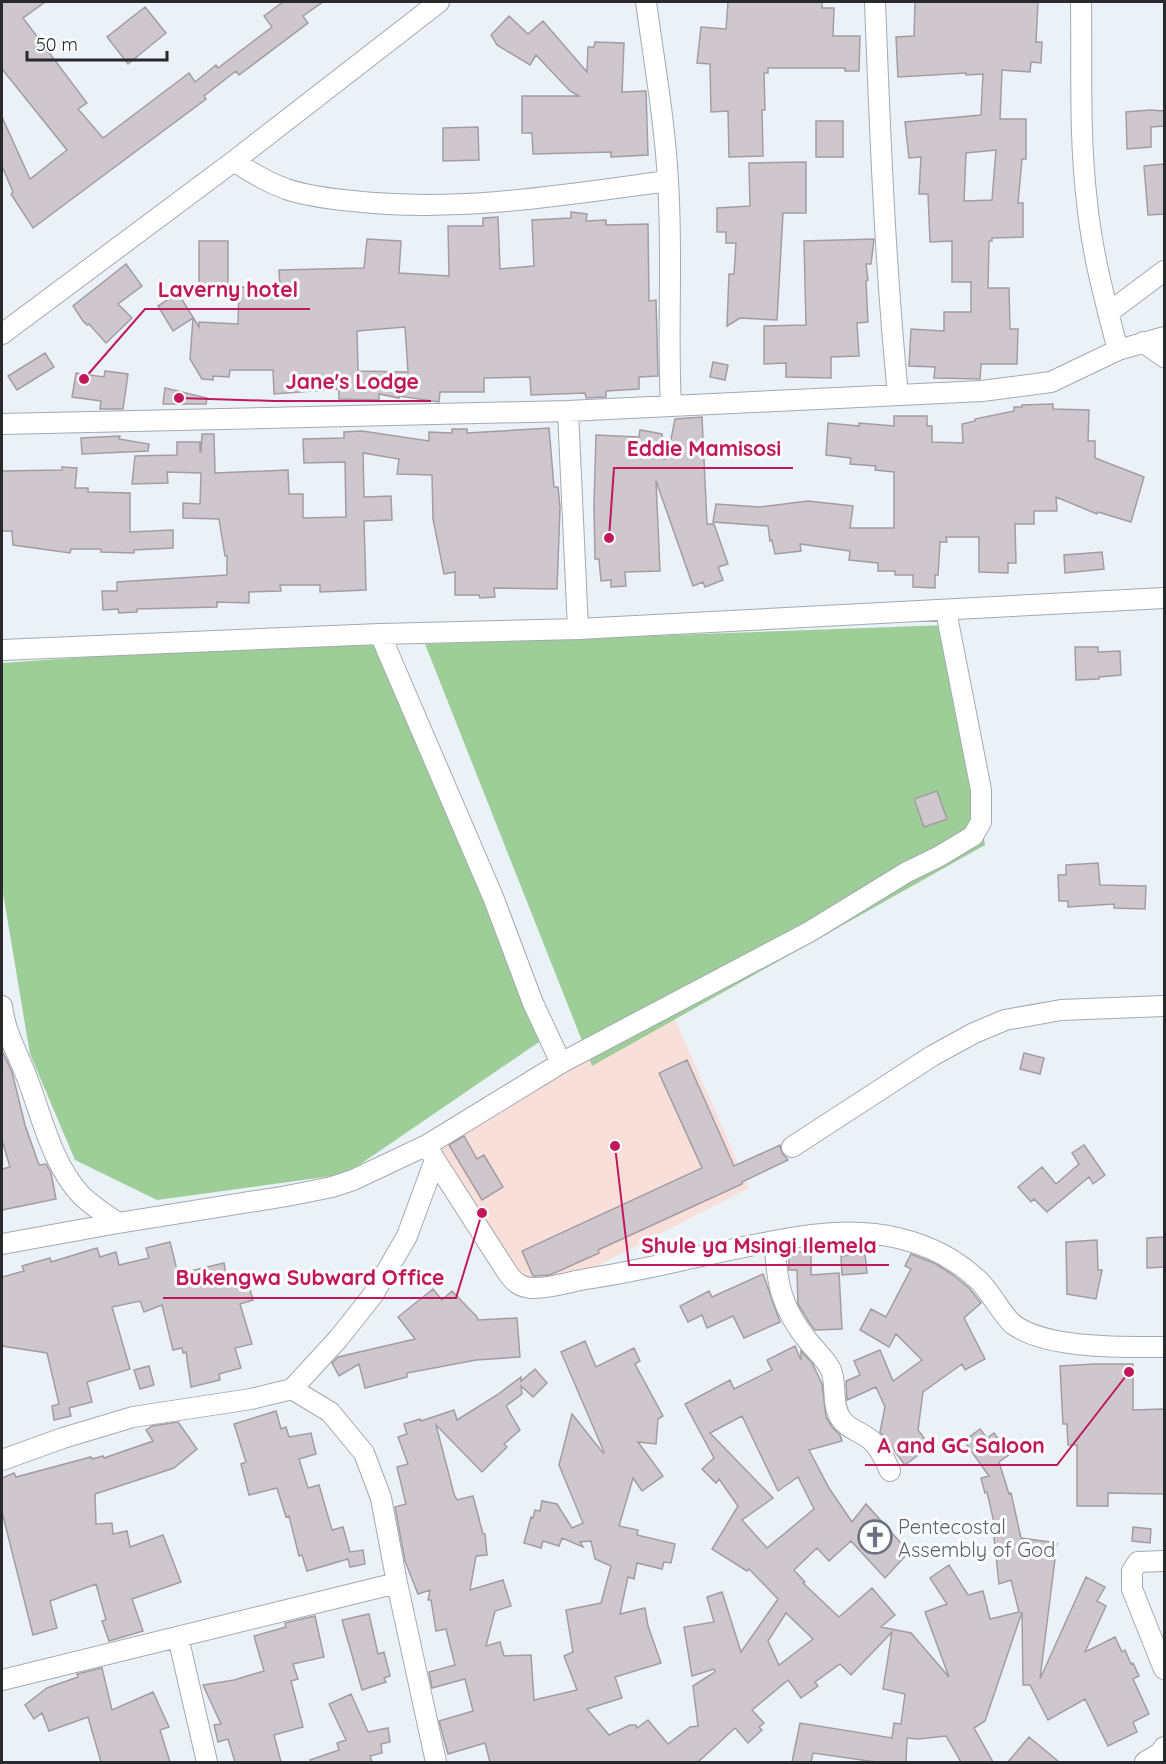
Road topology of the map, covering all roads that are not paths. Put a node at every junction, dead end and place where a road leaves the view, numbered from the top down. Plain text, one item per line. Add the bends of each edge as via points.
1 (439, 2) edge
2 (646, 2) edge
3 (875, 2) edge
4 (1081, 2) edge
5 (234, 161) junction
6 (668, 181) junction
7 (1164, 271) edge
8 (1108, 313) junction
9 (2, 334) edge
10 (1164, 337) edge
11 (1143, 342) junction
12 (1118, 350) junction
13 (1164, 357) edge
14 (898, 395) junction
15 (671, 406) junction
16 (568, 411) junction
17 (2, 424) edge
18 (1164, 598) edge
19 (946, 610) junction
20 (578, 629) junction
21 (380, 634) junction
22 (2, 650) edge
23 (1164, 1006) edge
24 (2, 1013) edge
25 (561, 1063) junction
26 (792, 1147) dead end
27 (431, 1152) junction
28 (118, 1223) junction
29 (775, 1243) junction
30 (2, 1244) edge
31 (1164, 1347) edge
32 (292, 1389) junction
33 (2, 1460) edge
34 (890, 1471) dead end
35 (1164, 1561) edge
36 (397, 1583) junction
37 (178, 1637) junction
38 (1164, 1669) edge
39 (2, 1680) edge
40 (1164, 1747) edge
41 (207, 1762) edge
42 (436, 1762) edge
43 (1145, 1762) edge

1 - 5 street
2 - 6 street
3 - 14 street via 880,153
4 - 8 street via 1087,200
5 - 6 street via 287,189 382,205 483,202
5 - 9 street
6 - 15 street
7 - 8 street
8 - 12 street
10 - 11 street
11 - 12 street
11 - 13 street
12 - 14 street via 1051,382
14 - 15 street
15 - 16 street
16 - 17 street
16 - 20 street
18 - 19 street
19 - 20 street
19 - 25 street via 981,790 982,817 973,836 800,937
20 - 21 street
21 - 22 street
21 - 25 street
23 - 26 street via 1061,1010 1005,1020 932,1056
24 - 28 street via 64,1171 80,1194
25 - 27 street
27 - 28 street via 332,1187
27 - 29 street via 507,1272 520,1286 539,1287 602,1277
27 - 32 street via 407,1236 386,1276 352,1322
28 - 30 street
29 - 31 street via 813,1235 854,1233 922,1243 955,1260 979,1280 1012,1324 1036,1336 1095,1345
29 - 34 street via 778,1286 795,1324 829,1366 839,1416 872,1441
32 - 33 street via 133,1417
32 - 36 street via 330,1412 364,1453 381,1498
35 - 38 street via 1138,1562 1132,1572 1132,1589
36 - 37 street
36 - 42 street
37 - 39 street
37 - 41 street
40 - 43 street

